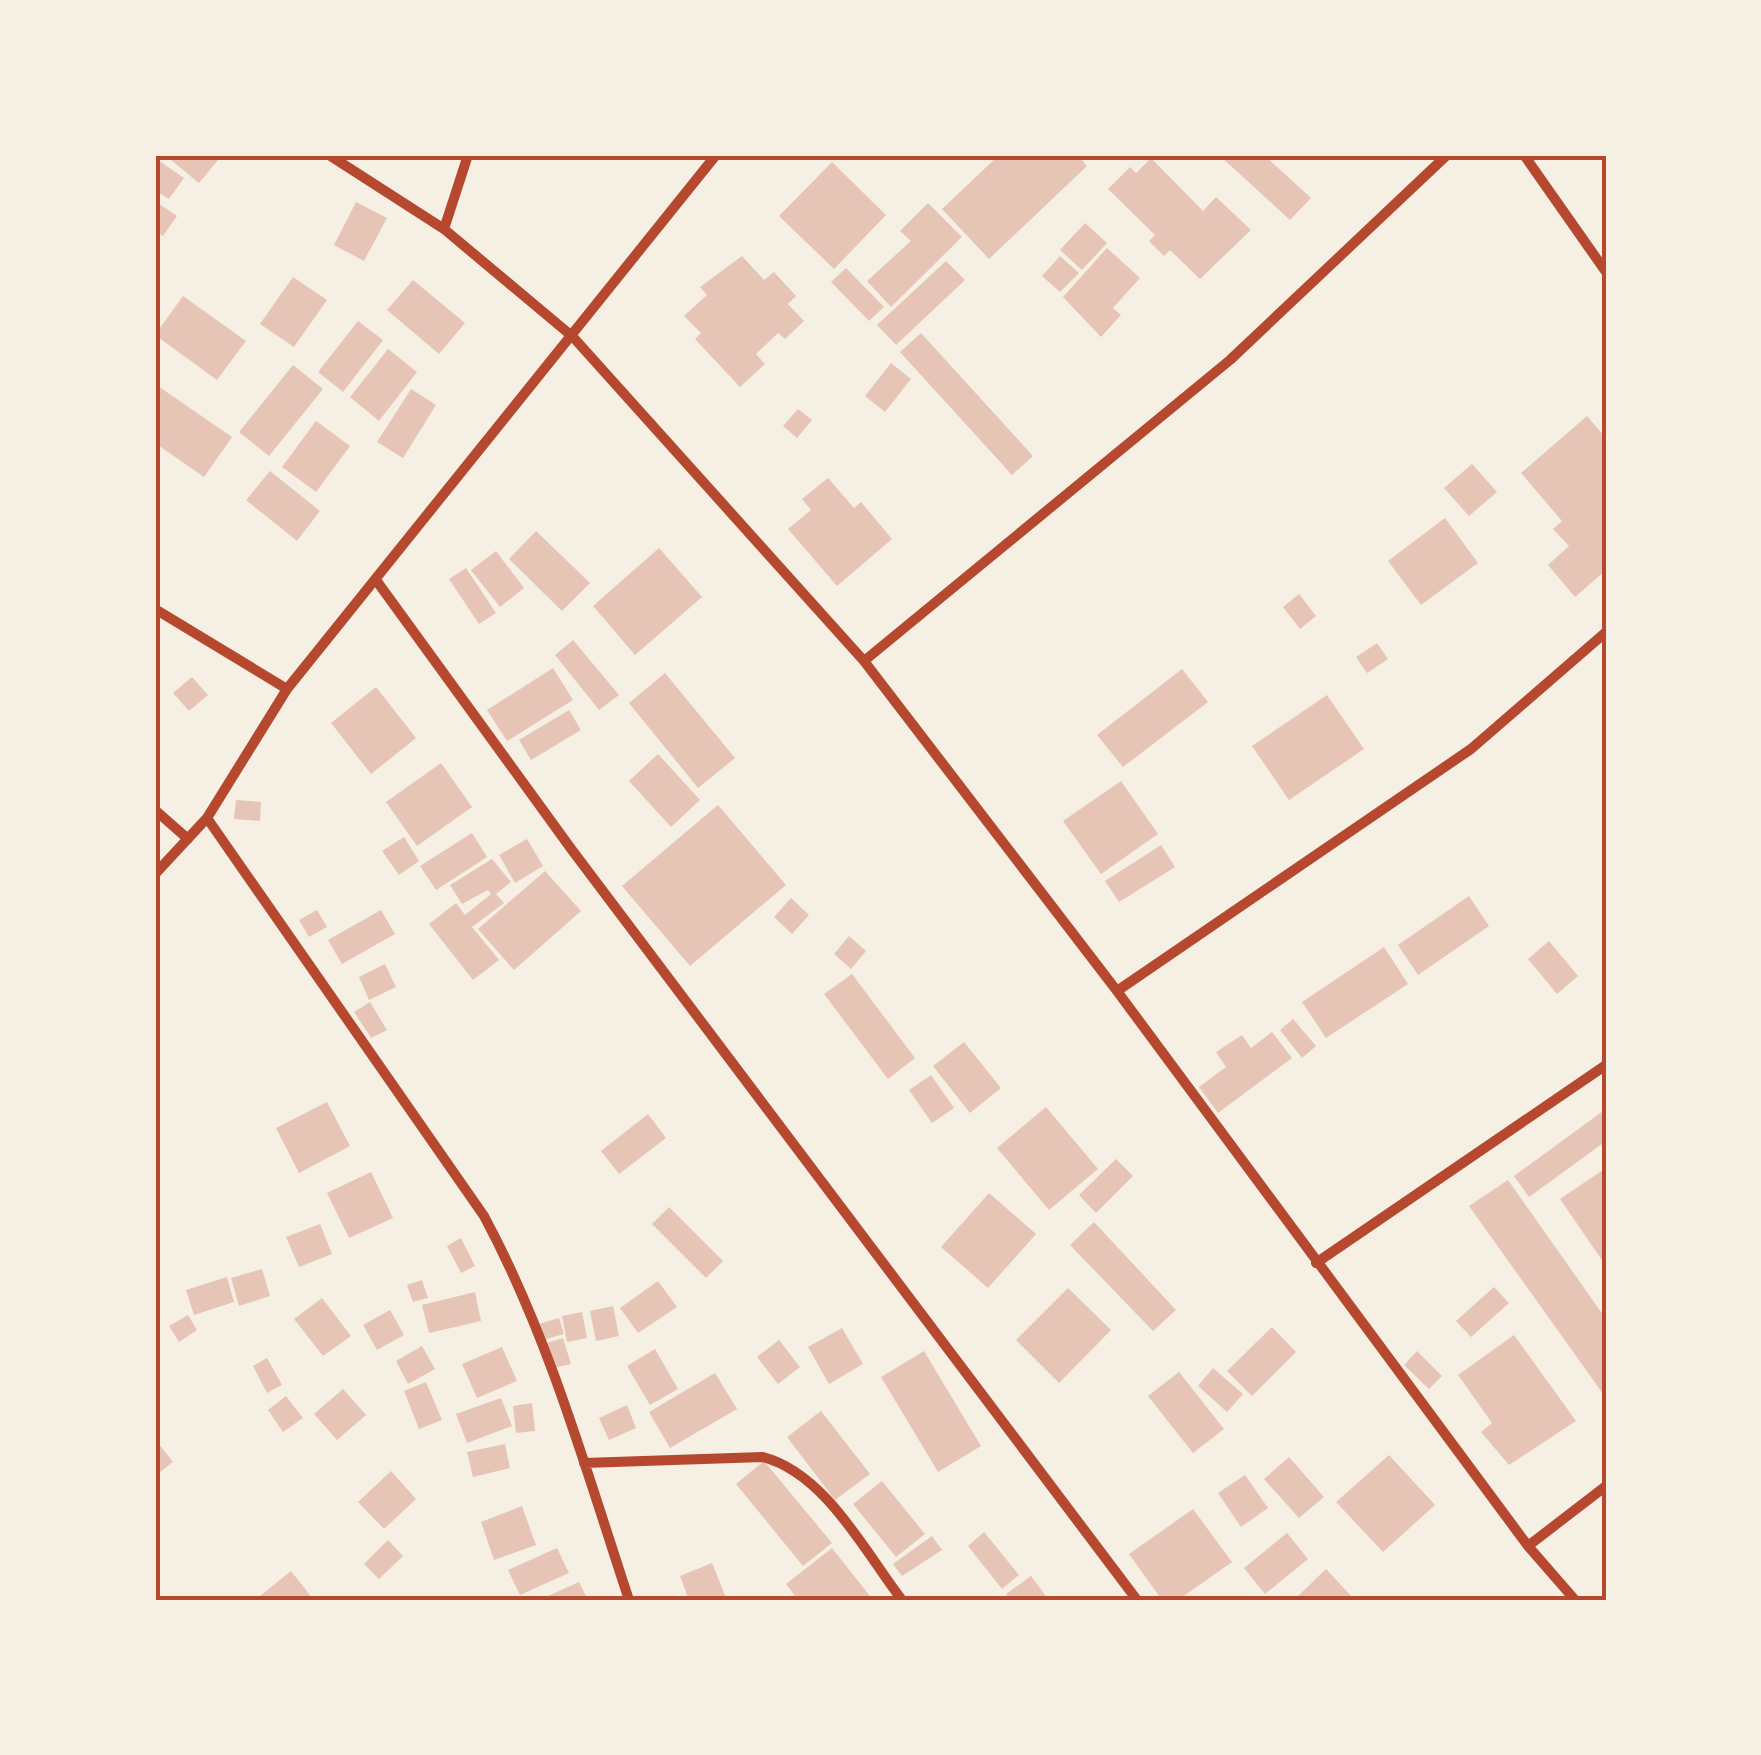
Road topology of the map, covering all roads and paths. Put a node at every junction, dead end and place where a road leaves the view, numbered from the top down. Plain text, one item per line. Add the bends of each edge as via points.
1 (329, 155) edge
2 (468, 155) edge
3 (716, 155) edge
4 (1447, 155) edge
5 (1524, 155) edge
6 (444, 229) junction
7 (1606, 272) edge
8 (573, 337) junction
9 (376, 580) junction
10 (155, 609) edge
11 (1606, 632) edge
12 (864, 661) junction
13 (287, 690) junction
14 (155, 810) edge
15 (207, 818) junction
16 (188, 839) junction
17 (155, 874) edge
18 (1118, 991) junction
19 (1606, 1065) edge
20 (1316, 1263) junction
21 (584, 1463) junction
22 (1606, 1486) edge
23 (1528, 1546) junction
24 (630, 1600) edge
25 (902, 1600) edge
26 (1137, 1600) edge
27 (1575, 1600) edge

1 - 6 street
2 - 6 street
3 - 8 street
4 - 12 street via 1230,360
5 - 7 street
6 - 8 street
8 - 9 street
8 - 12 street
9 - 13 street
9 - 26 street
10 - 13 street
11 - 18 street via 1471,749
12 - 18 street
13 - 15 street
14 - 16 street
15 - 16 street
15 - 21 street via 484,1216 520,1282
16 - 17 street
18 - 20 street
19 - 20 street
20 - 23 street
21 - 24 street
21 - 25 street via 763,1457 780,1462 823,1497
22 - 23 street
23 - 27 street

